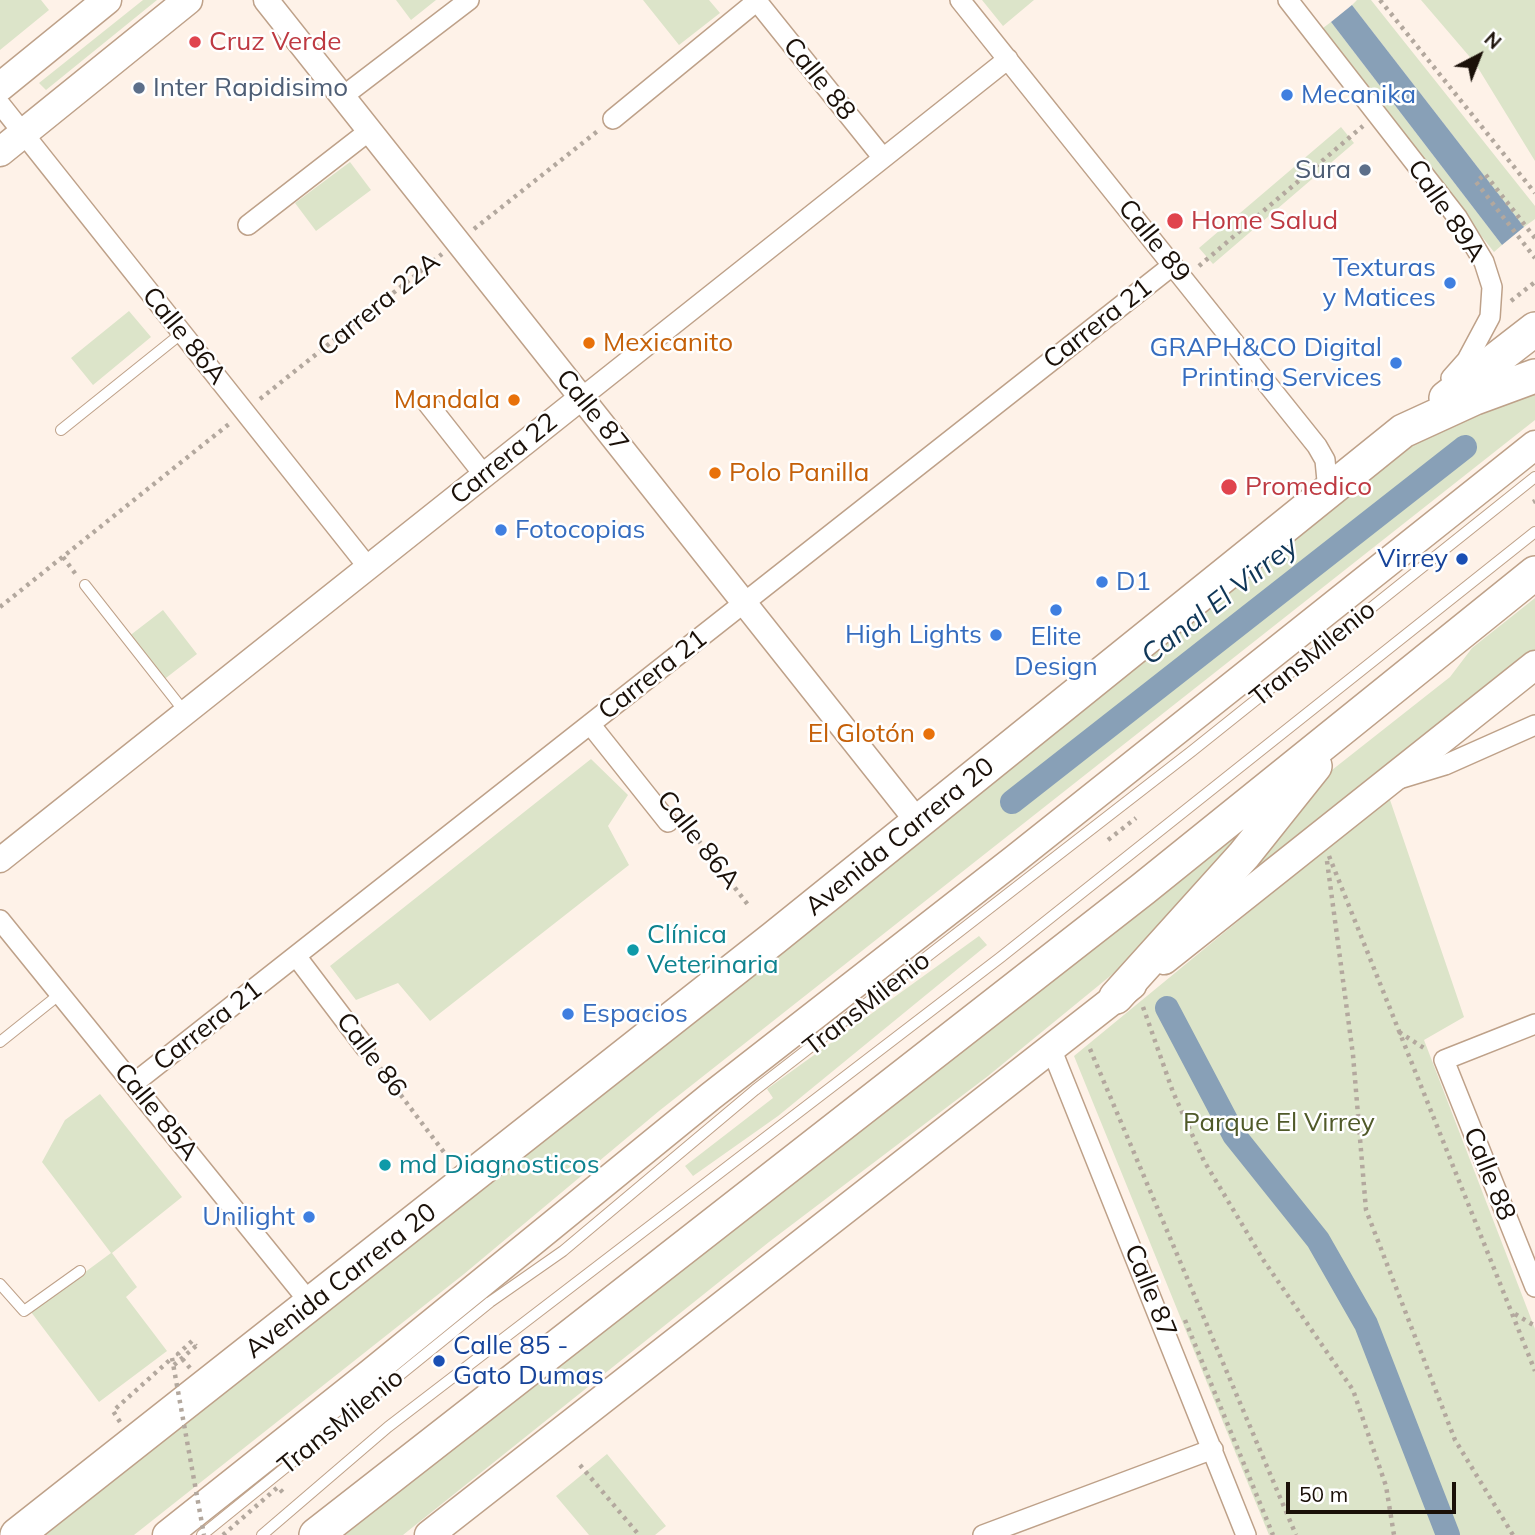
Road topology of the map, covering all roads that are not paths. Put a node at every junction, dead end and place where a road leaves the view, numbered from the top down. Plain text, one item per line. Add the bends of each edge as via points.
1 (107, 0) edge
2 (188, 0) edge
3 (266, 0) edge
4 (469, 0) edge
5 (960, 0) edge
6 (1288, 0) edge
7 (756, 1) edge
8 (1008, 59) junction
9 (0, 87) edge
10 (342, 97) junction
11 (0, 104) edge
12 (613, 119) road end
13 (369, 131) junction
14 (23, 133) junction
15 (0, 152) edge
16 (883, 158) junction
17 (248, 225) dead end
18 (1178, 272) junction
19 (1535, 329) edge
20 (182, 333) junction
21 (1535, 376) edge
22 (581, 398) junction
23 (428, 404) dead end
24 (61, 430) dead end
25 (1404, 431) junction
26 (1535, 445) edge
27 (484, 475) junction
28 (1535, 477) edge
29 (1328, 491) junction
30 (1535, 532) edge
31 (368, 567) junction
32 (1535, 573) edge
33 (85, 585) dead end
34 (744, 603) junction
35 (1535, 665) edge
36 (185, 713) junction
37 (1356, 715) junction
38 (590, 724) junction
39 (1535, 725) edge
40 (1388, 782) junction
41 (918, 822) junction
42 (677, 824) road end
43 (0, 860) edge
44 (0, 920) edge
45 (296, 956) junction
46 (1125, 990) junction
47 (60, 994) junction
48 (1535, 1024) edge
49 (0, 1042) edge
50 (365, 1047) road end
51 (1051, 1048) junction
52 (133, 1084) junction
53 (80, 1270) dead end
54 (0, 1284) edge
55 (1535, 1287) edge
56 (311, 1304) junction
57 (1213, 1449) junction
58 (17, 1535) edge
59 (167, 1535) edge
60 (203, 1535) edge
61 (262, 1535) edge
62 (316, 1535) edge
63 (429, 1535) edge
64 (983, 1535) edge
65 (1246, 1535) edge

1 - 9 main road
2 - 14 main road
3 - 10 street, Calle 87
4 - 10 street
5 - 8 street, Calle 89
6 - 25 street, Calle 89A via 1457,217 1484,262 1492,287 1490,317 1474,351
7 - 12 street
7 - 16 street, Calle 88
8 - 16 street, Carrera 22
8 - 18 street, Calle 89
10 - 13 street, Calle 87
11 - 14 street, Calle 86A
13 - 17 street
13 - 22 street, Calle 87
14 - 15 main road
14 - 20 street, Calle 86A
16 - 22 street, Carrera 22
18 - 29 street, Calle 89 via 1317,446 1325,460
18 - 34 street, Carrera 21
19 - 25 highway
20 - 24 lane
20 - 31 street, Calle 86A
21 - 25 highway, Avenida Carrera 20
22 - 27 street, Carrera 22
22 - 34 street, Calle 87
23 - 27 street
25 - 29 highway, Avenida Carrera 20
26 - 59 main road via 711,1096
27 - 31 street, Carrera 22
28 - 60 lane, TransMilenio via 755,1090 563,1251 490,1302
29 - 41 highway, Avenida Carrera 20
30 - 61 lane, TransMilenio via 1001,957 388,1427
31 - 36 street, Carrera 22
32 - 37 highway
33 - 36 lane
34 - 38 street, Carrera 21
34 - 41 street, Calle 87
35 - 40 main road
36 - 43 street, Carrera 22
37 - 46 highway via 1244,855
37 - 62 highway via 1143,889
38 - 42 street, Calle 86A
38 - 45 street, Carrera 21
39 - 40 street via 1446,765
40 - 46 main road
41 - 56 highway, Avenida Carrera 20
44 - 47 street, Calle 85A
45 - 50 street, Calle 86
45 - 52 street, Carrera 21
46 - 51 main road
47 - 49 lane
47 - 52 street, Calle 85A
48 - 55 street, Calle 88 via 1444,1060
51 - 57 street, Calle 87
51 - 63 main road
52 - 56 street, Calle 85A
53 - 54 lane via 24,1311
56 - 58 highway, Avenida Carrera 20
57 - 64 street
57 - 65 street, Calle 87

